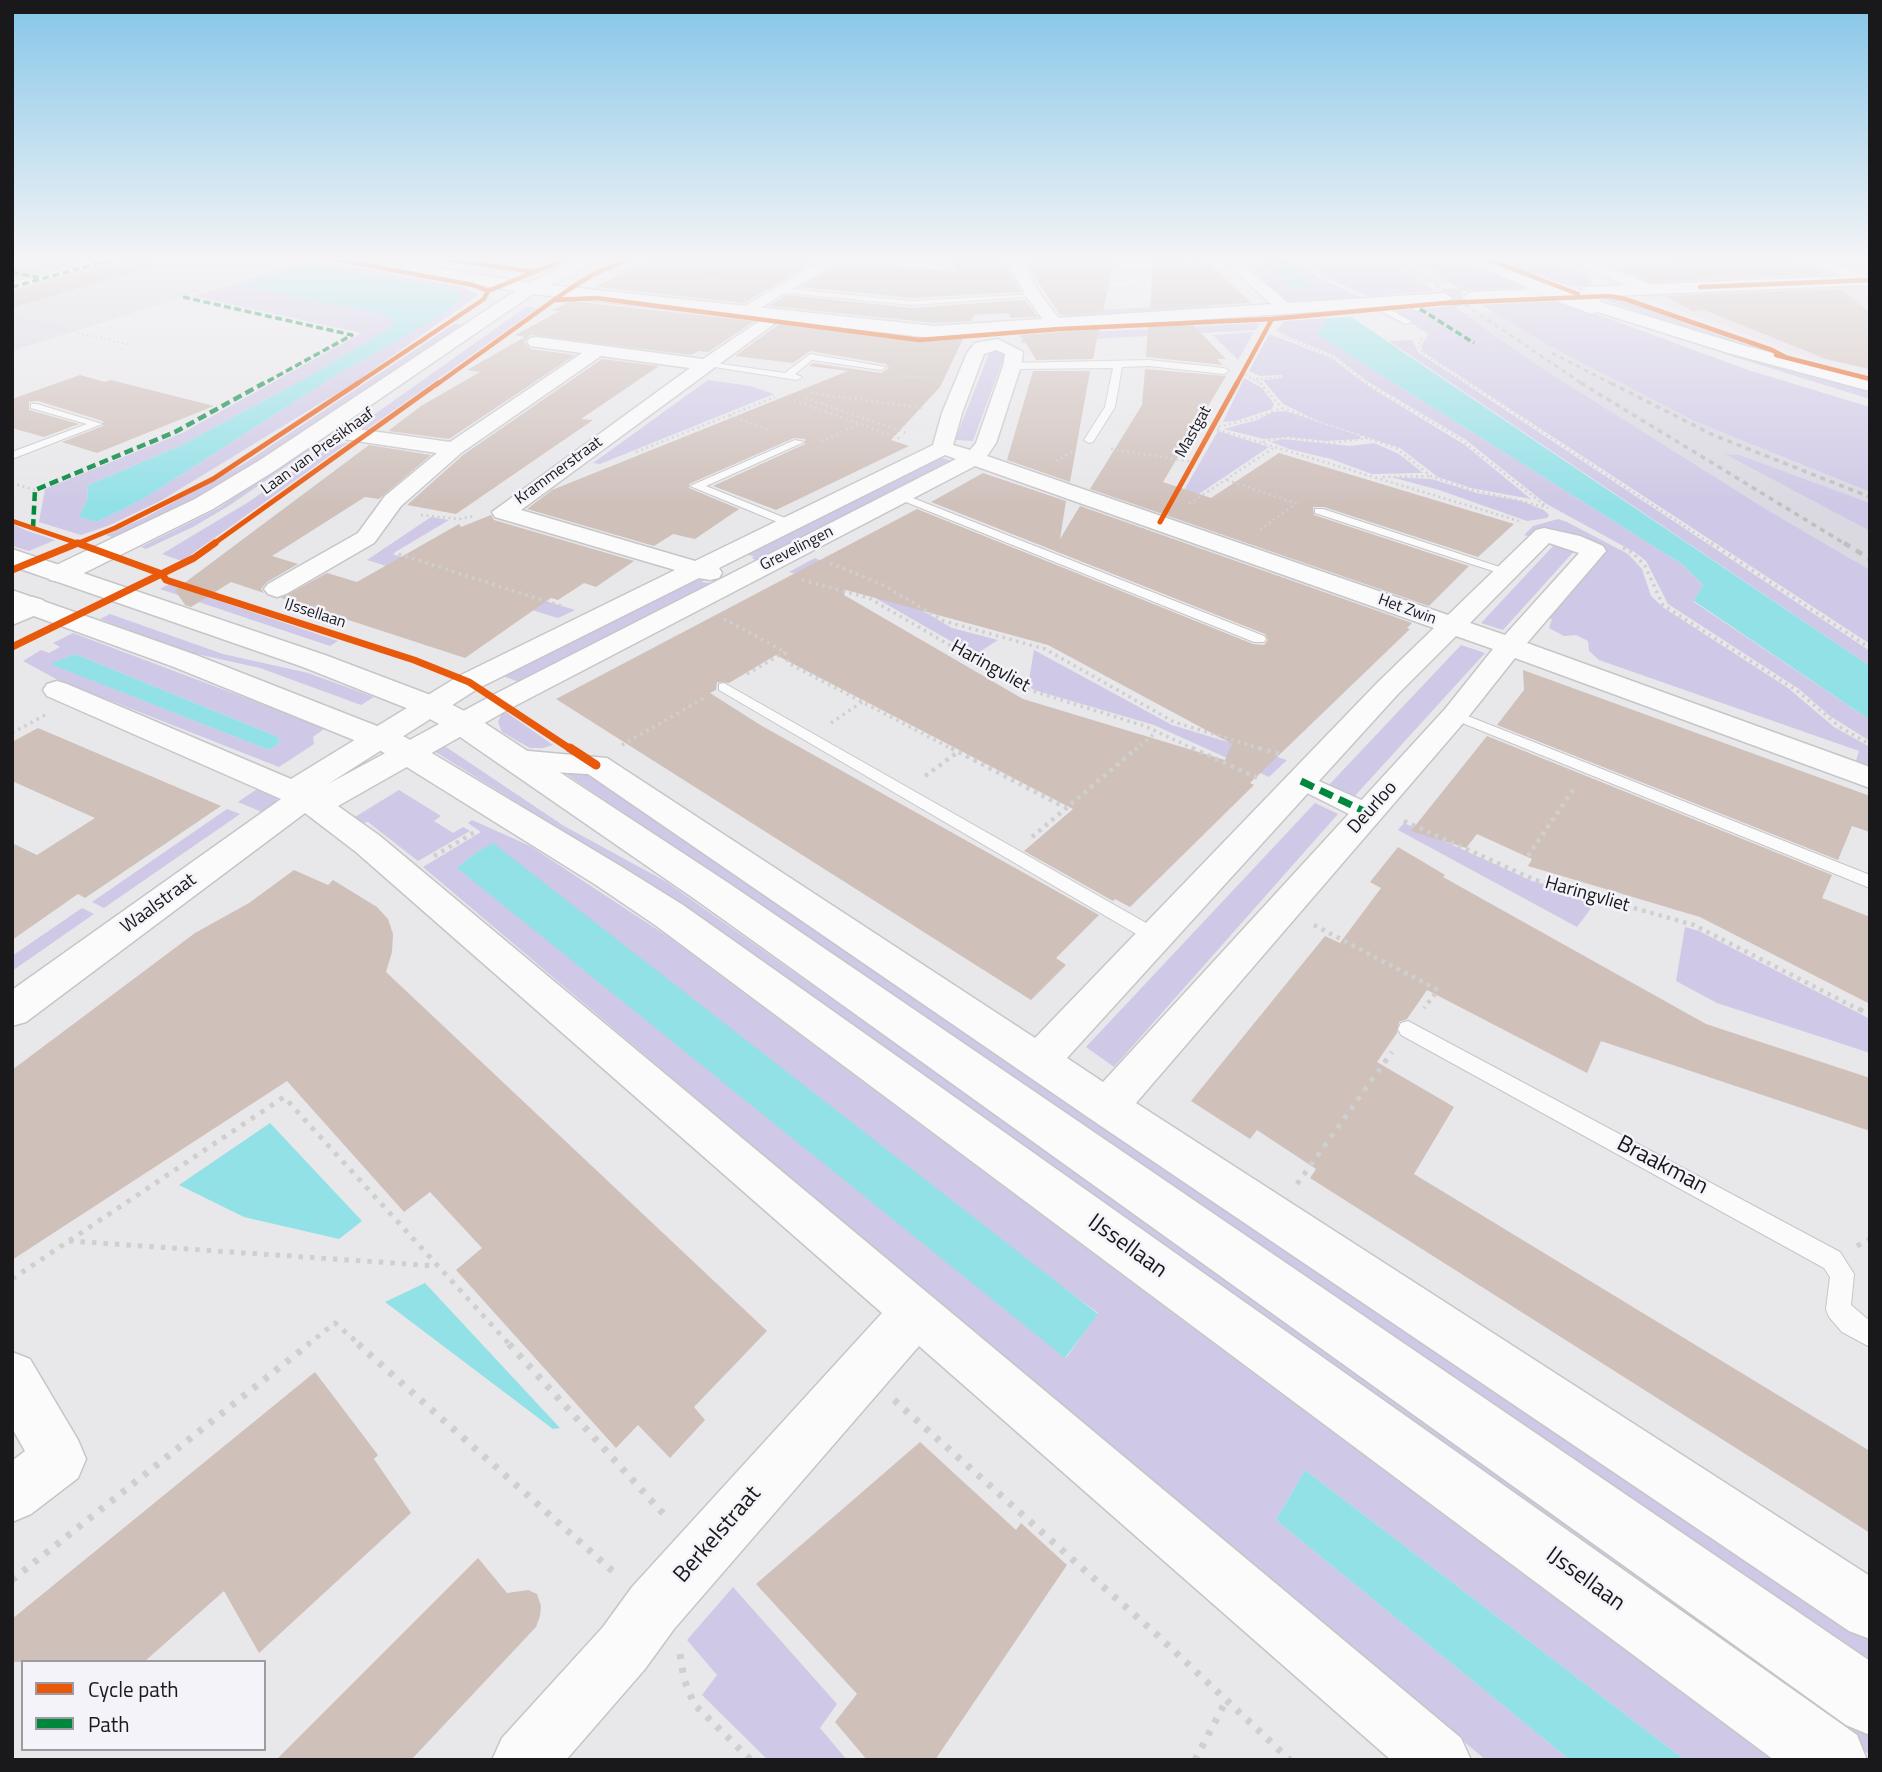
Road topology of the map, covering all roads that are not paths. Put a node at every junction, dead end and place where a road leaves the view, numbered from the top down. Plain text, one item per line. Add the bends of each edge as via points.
1 (454, 342) edge
2 (466, 342) edge
3 (536, 342) dead end
4 (739, 342) edge
5 (987, 342) edge
6 (1001, 342) edge
7 (1686, 342) edge
8 (1713, 342) edge
9 (597, 351) junction
10 (707, 365) junction
11 (1118, 365) junction
12 (1012, 366) junction
13 (881, 367) road end
14 (1224, 371) dead end
15 (787, 376) junction
16 (803, 378) road end
17 (1870, 385) edge
18 (1870, 401) edge
19 (34, 406) dead end
20 (343, 433) junction
21 (799, 442) road end
22 (1086, 443) road end
23 (454, 449) junction
24 (939, 450) junction
25 (12, 456) edge
26 (976, 457) junction
27 (900, 496) junction
28 (1319, 511) road end
29 (790, 524) junction
30 (12, 556) edge
31 (701, 569) junction
32 (1506, 571) junction
33 (72, 578) junction
34 (731, 583) junction
35 (277, 589) dead end
36 (18, 604) edge
37 (1454, 626) junction
38 (1259, 639) dead end
39 (1510, 646) junction
40 (724, 687) road end
41 (57, 690) dead end
42 (430, 706) junction
43 (1455, 715) junction
44 (461, 723) junction
45 (394, 745) junction
46 (517, 760) junction
47 (1870, 778) edge
48 (1301, 781) junction
49 (305, 798) junction
50 (1368, 813) junction
51 (1870, 882) edge
52 (1156, 937) junction
53 (12, 1011) edge
54 (1408, 1029) road end
55 (1040, 1061) junction
56 (1107, 1107) junction
57 (915, 1312) junction
58 (1870, 1335) edge
59 (12, 1377) edge
60 (12, 1495) edge
61 (1870, 1610) edge
62 (1870, 1700) edge
63 (524, 1760) edge
64 (1440, 1760) edge
65 (1832, 1760) edge

1 - 33 street, Laan van Presikhaaf via 236,484
2 - 20 street, Laan van Presikhaaf
3 - 9 street
4 - 10 street, Krammerstraat
5 - 24 street via 966,379
6 - 12 street via 1014,352
7 - 18 street
8 - 17 street
9 - 10 street
9 - 23 street
10 - 15 lane
10 - 31 street, Krammerstraat via 503,512
11 - 12 lane
11 - 14 lane via 1149,363
11 - 22 lane via 1110,407
12 - 26 street via 986,443
13 - 15 lane via 810,357
15 - 16 lane
19 - 25 lane via 97,424
20 - 23 street
20 - 33 street, Laan van Presikhaaf via 204,524
21 - 29 lane via 696,486
23 - 35 street via 384,511 366,538
24 - 26 street, Het Zwin
24 - 29 street, Grevelingen
26 - 27 street, Grevelingen
26 - 37 street, Het Zwin via 1164,515
27 - 34 street, Grevelingen
27 - 38 lane
28 - 32 lane
29 - 31 street, Grevelingen
30 - 33 street
31 - 34 street, Krammerstraat
31 - 42 street, Grevelingen via 469,682
32 - 37 street
32 - 39 street, Deurloo via 1544,535 1594,551
33 - 36 street, Laan van Presikhaaf
33 - 42 street
34 - 44 street, Grevelingen
36 - 45 street, IJssellaan via 185,661
37 - 39 street, Het Zwin
37 - 48 street
39 - 43 street, Deurloo
39 - 47 street, Het Zwin
40 - 52 lane
41 - 49 street
42 - 44 street
42 - 45 street
43 - 50 street, Deurloo
43 - 51 lane
44 - 45 street
44 - 46 street
45 - 49 street
45 - 65 street, IJssellaan via 670,915
46 - 55 street via 594,764
46 - 62 street
48 - 50 street
48 - 52 street
49 - 53 street, Waalstraat
49 - 57 street via 403,874
50 - 56 street, Deurloo
52 - 55 street
54 - 58 lane, Braakman via 1832,1260 1842,1274 1838,1309
55 - 56 street
56 - 61 street
57 - 63 street, Berkelstraat
57 - 64 street
59 - 60 street via 59,1459

